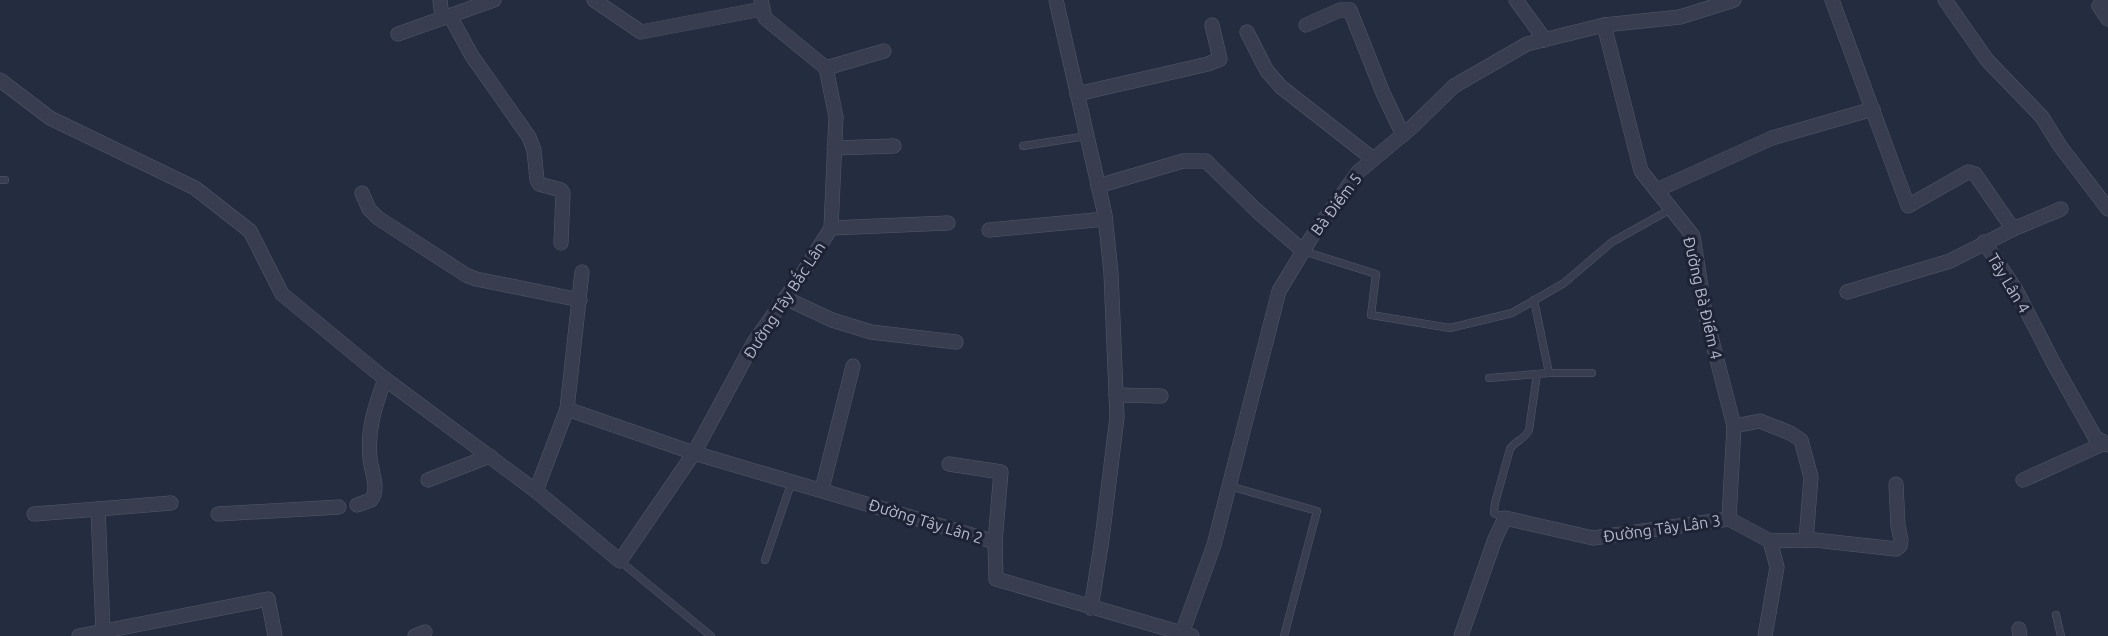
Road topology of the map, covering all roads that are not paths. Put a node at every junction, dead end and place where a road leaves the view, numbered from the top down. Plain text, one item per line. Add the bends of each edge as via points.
1 (440, 0) edge
2 (494, 0) edge
3 (594, 0) edge
4 (1056, 0) edge
5 (1516, 0) edge
6 (1734, 0) edge
7 (1832, 0) edge
8 (1945, 0) edge
9 (2104, 0) edge
10 (762, 4) edge
11 (446, 17) junction
12 (2108, 20) edge
13 (1212, 25) dead end
14 (1604, 25) junction
15 (1306, 26) dead end
16 (1248, 32) dead end
17 (398, 34) dead end
18 (1545, 40) junction
19 (884, 51) dead end
20 (826, 68) junction
21 (0, 80) edge
22 (1077, 94) junction
23 (1873, 109) junction
24 (1403, 135) junction
25 (1087, 136) junction
26 (894, 146) dead end
27 (1023, 146) dead end
28 (834, 147) junction
29 (1373, 159) junction
30 (1098, 186) junction
31 (1657, 190) junction
32 (362, 193) dead end
33 (2108, 208) edge
34 (1671, 209) junction
35 (2061, 209) dead end
36 (1105, 219) junction
37 (948, 223) dead end
38 (831, 228) junction
39 (2013, 229) junction
40 (989, 230) dead end
41 (1984, 242) junction
42 (561, 243) dead end
43 (1303, 251) junction
44 (582, 272) dead end
45 (1847, 292) dead end
46 (785, 298) junction
47 (580, 300) junction
48 (1534, 300) junction
49 (956, 342) dead end
50 (853, 366) dead end
51 (1548, 373) junction
52 (1592, 373) dead end
53 (1537, 374) junction
54 (1489, 378) dead end
55 (385, 380) junction
56 (1116, 395) junction
57 (1161, 396) dead end
58 (567, 409) junction
59 (1734, 426) junction
60 (2107, 444) edge
61 (694, 453) junction
62 (490, 456) junction
63 (949, 464) dead end
64 (428, 480) dead end
65 (2023, 480) dead end
66 (792, 481) junction
67 (1896, 484) dead end
68 (1229, 486) junction
69 (822, 489) junction
70 (536, 491) junction
71 (171, 503) dead end
72 (357, 505) dead end
73 (339, 507) dead end
74 (98, 509) junction
75 (34, 514) dead end
76 (218, 514) dead end
77 (1505, 518) junction
78 (1729, 519) junction
79 (1806, 540) junction
80 (1770, 541) junction
81 (995, 542) junction
82 (765, 560) dead end
83 (620, 561) junction
84 (1091, 608) junction
85 (2056, 615) dead end
86 (103, 632) junction
87 (1185, 635) edge
88 (79, 636) edge
89 (275, 636) edge
90 (711, 636) edge
91 (1284, 636) edge
92 (1461, 636) edge
93 (1765, 636) edge
94 (2061, 636) edge

1 - 11 street
2 - 11 street
3 - 10 street via 641,32
4 - 22 street
5 - 18 street
6 - 14 street, Bà Điểm 5 via 1680,17
7 - 23 street, Tây Lân 4
8 - 33 street via 1987,60 2042,117
9 - 12 street via 2099,6
10 - 20 street via 765,18
11 - 17 street
11 - 42 street via 529,137 539,184 563,193
13 - 22 street via 1220,59
14 - 18 street, Bà Điểm 5
14 - 31 street, Đường Bà Điểm 4 via 1641,171
15 - 24 street via 1340,10 1350,10
16 - 29 street via 1267,71 1281,87
18 - 24 street, Bà Điểm 5 via 1527,44 1454,86
19 - 20 street
20 - 28 street, Đường Tây Bắc Lân via 836,117
21 - 55 street via 50,118 195,188 250,231 282,294
22 - 25 street
23 - 31 street via 1772,138
23 - 39 street, Tây Lân 4 via 1908,206 1968,171 1975,174
24 - 29 street, Bà Điểm 5
25 - 27 lane
25 - 30 street
26 - 28 street
28 - 38 street, Đường Tây Bắc Lân
29 - 43 street, Bà Điểm 5 via 1358,172
30 - 36 street
30 - 43 street via 1183,161 1206,161
31 - 34 street, Đường Bà Điểm 4
32 - 47 street via 378,218 466,275
34 - 48 lane via 1612,242 1564,283
34 - 59 street, Đường Bà Điểm 4 via 1693,236 1705,313
35 - 39 street
36 - 40 street
36 - 56 street
37 - 38 street
38 - 46 street, Đường Tây Bắc Lân
39 - 41 street, Tây Lân 4
41 - 45 street via 1950,261
41 - 60 street, Tây Lân 4 via 2016,290 2095,437
43 - 48 lane via 1376,274 1371,315 1450,328 1512,313
43 - 68 street, Bà Điểm 5 via 1279,291
44 - 47 street
46 - 49 street via 832,320 871,332
46 - 61 street, Đường Tây Bắc Lân via 754,342
47 - 58 street
48 - 51 lane
50 - 69 street
51 - 52 lane
51 - 53 lane
53 - 54 lane
53 - 77 lane via 1529,430 1510,449 1495,503 1494,513
55 - 62 street
55 - 72 street via 369,438 375,491 371,500
56 - 57 street
56 - 84 street
58 - 61 street, Đường Tây Lân 2
58 - 70 street
59 - 78 street, Đường Bà Điểm 4
59 - 79 street via 1760,421 1801,440 1811,477
60 - 65 street
61 - 66 street, Đường Tây Lân 2
61 - 83 street, Đường Tây Bắc Lân
62 - 64 street
62 - 70 street
63 - 81 street via 1001,472
66 - 69 street, Đường Tây Lân 2
66 - 82 lane
67 - 79 street via 1899,548
68 - 87 street, Bà Điểm 5
68 - 91 lane via 1317,511
69 - 81 street, Đường Tây Lân 2
70 - 83 street
71 - 74 street
73 - 76 street
74 - 75 street
74 - 86 street
77 - 78 street, Đường Tây Lân 3 via 1593,538
77 - 92 street
78 - 80 street, Đường Tây Lân 3
79 - 80 street
80 - 93 street via 1777,567
81 - 84 street, Đường Tây Lân 2 via 996,579
83 - 90 lane
84 - 87 street, Đường Tây Lân 2
85 - 94 lane
86 - 88 street
86 - 89 street via 268,599

